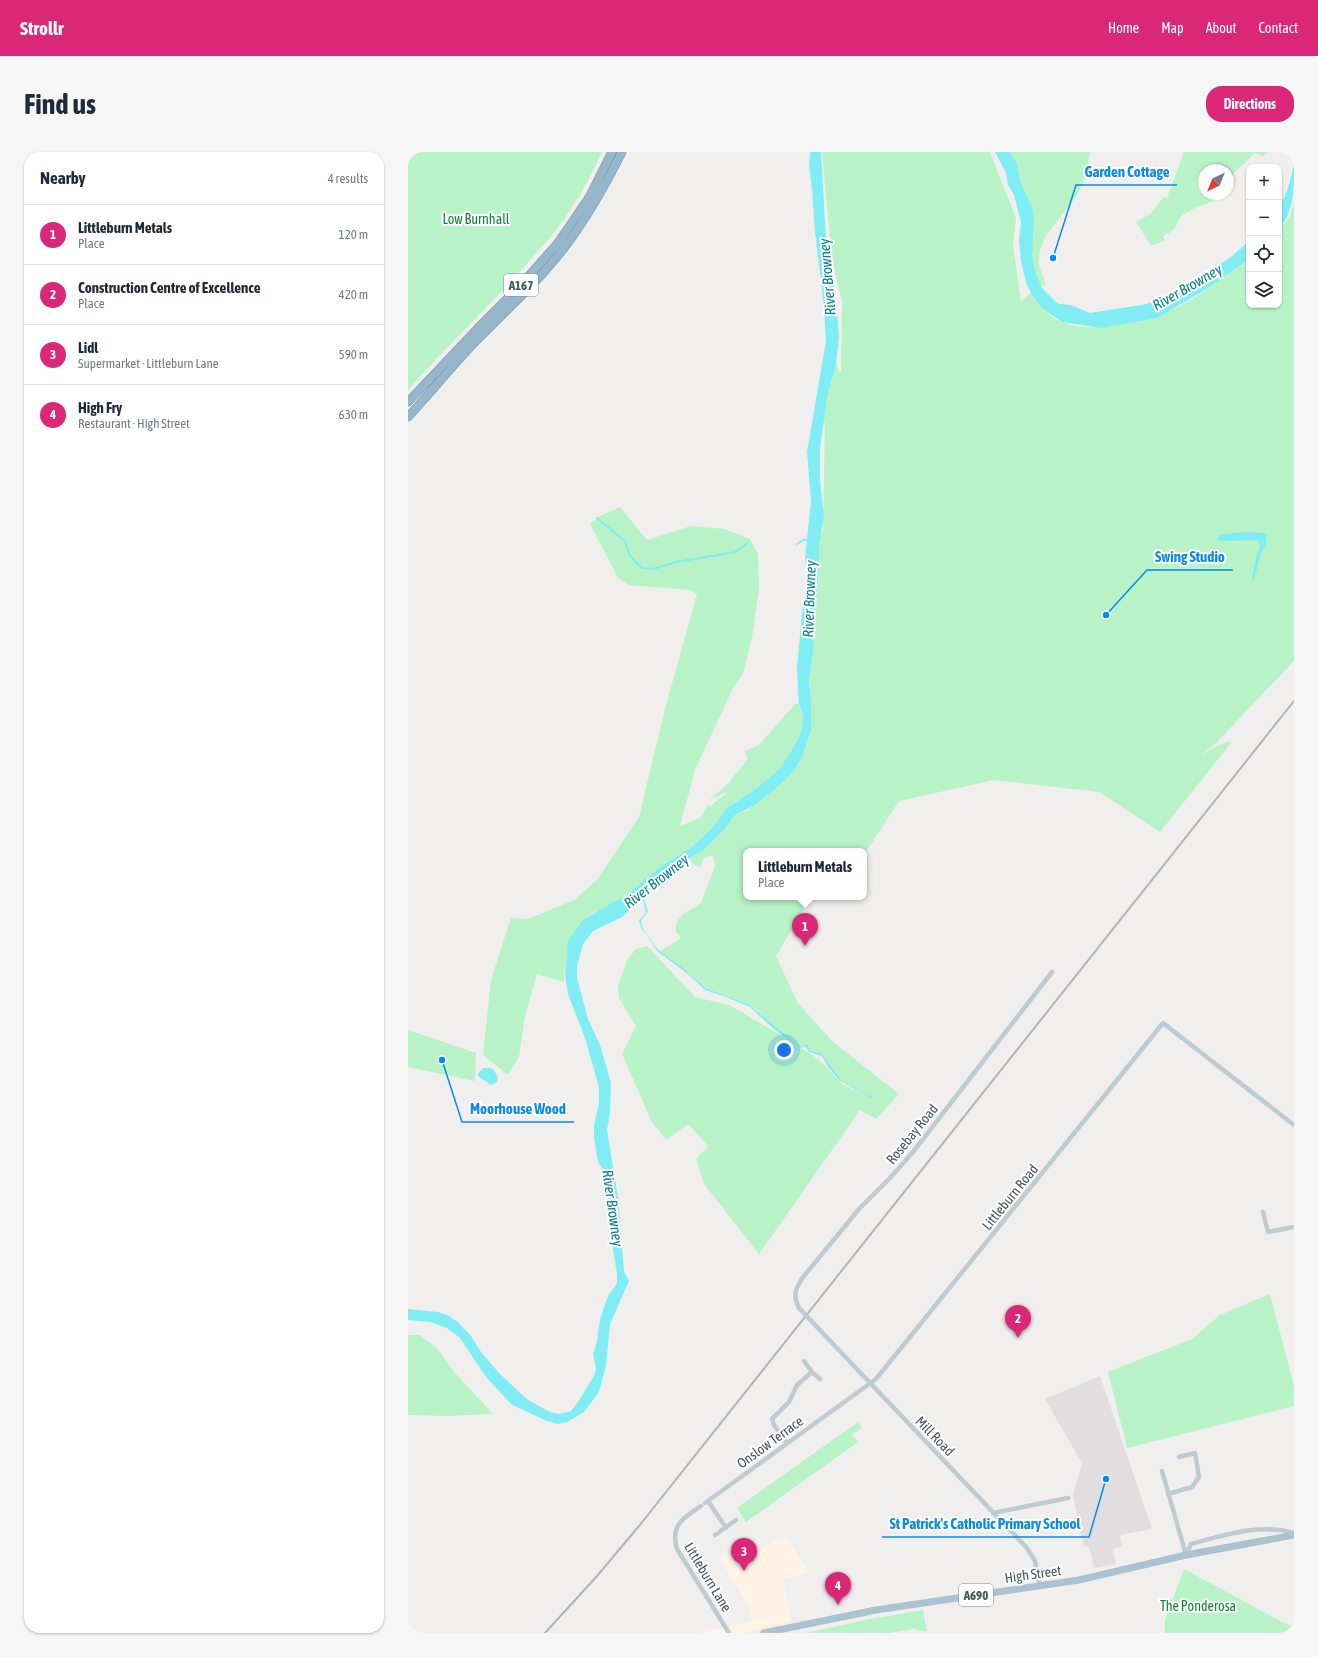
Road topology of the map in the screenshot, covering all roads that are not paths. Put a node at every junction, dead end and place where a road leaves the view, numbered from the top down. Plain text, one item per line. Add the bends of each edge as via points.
1 (612, 152) edge
2 (622, 152) edge
3 (408, 402) edge
4 (408, 417) edge
5 (1052, 972) dead end
6 (1294, 1125) edge
7 (1263, 1212) dead end
8 (1294, 1228) edge
9 (799, 1308) joint
10 (804, 1361) dead end
11 (812, 1372) junction
12 (820, 1379) dead end
13 (871, 1384) junction
14 (787, 1443) junction
15 (1179, 1458) dead end
16 (1162, 1471) dead end
17 (1168, 1494) junction
18 (1068, 1498) dead end
19 (705, 1503) junction
20 (690, 1513) joint
21 (994, 1513) junction
22 (736, 1520) dead end
23 (726, 1528) junction
24 (1294, 1534) edge
25 (715, 1535) dead end
26 (1186, 1555) junction
27 (1040, 1586) junction
28 (729, 1633) edge
29 (764, 1633) edge

1 - 3 highway, A167 via 590,196 554,248
2 - 4 highway, A167 via 602,191 575,234 555,259 532,287 476,341
5 - 9 street, Rosebay Road via 914,1152 859,1209 804,1276 794,1294
6 - 13 street, Littleburn Road via 1163,1023
7 - 8 street via 1268,1232
9 - 13 street, Mill Road, bridge
10 - 11 street
11 - 12 street
11 - 14 street via 797,1385 789,1402 772,1419
13 - 14 street, Onslow Terrace
13 - 21 street, Mill Road
14 - 19 street, Onslow Terrace
15 - 17 street via 1195,1454 1199,1477 1192,1487
16 - 17 street
17 - 26 street
18 - 21 street
19 - 20 street, Onslow Terrace
19 - 23 street
20 - 28 street, Littleburn Lane via 677,1527 674,1540
21 - 27 street, Mill Road via 1033,1556
22 - 23 street
23 - 25 street
24 - 26 main road, A690
24 - 26 street via 1281,1530 1241,1531 1191,1544
26 - 27 main road, High Street / A690 via 1080,1580
27 - 29 main road, High Street / A690 via 876,1610

